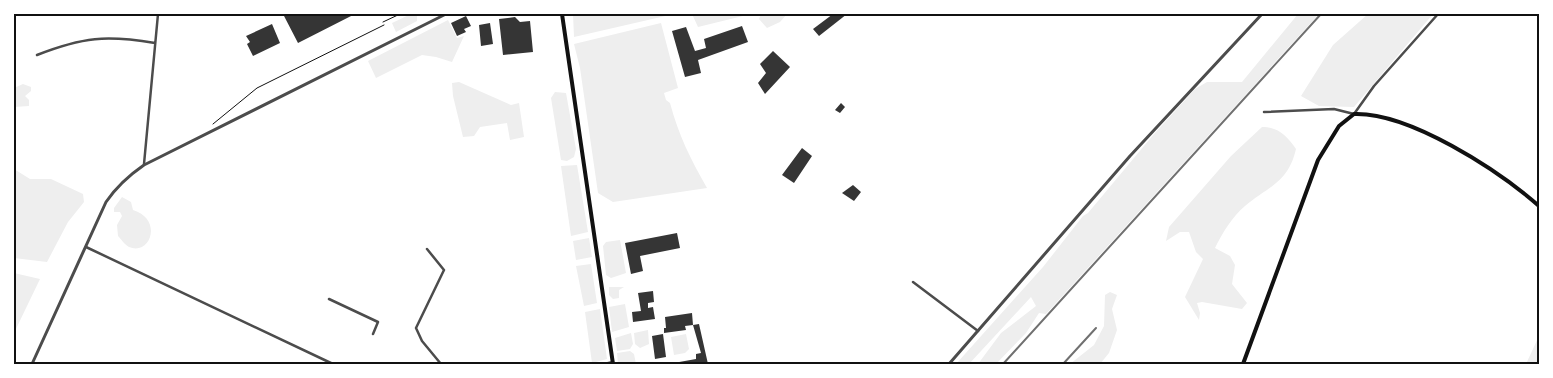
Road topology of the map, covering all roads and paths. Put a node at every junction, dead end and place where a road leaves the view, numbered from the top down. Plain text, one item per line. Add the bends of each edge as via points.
1 (158, 14) edge
2 (400, 14) edge
3 (446, 14) edge
4 (562, 14) edge
5 (1262, 14) edge
6 (1438, 14) edge
7 (154, 43) junction
8 (37, 55) dead end
9 (1264, 112) dead end
10 (1354, 114) junction
11 (214, 124) dead end
12 (144, 165) junction
13 (1539, 206) edge
14 (86, 247) junction
15 (427, 249) dead end
16 (913, 282) dead end
17 (329, 299) dead end
18 (978, 331) junction
19 (373, 334) dead end
20 (613, 363) edge
21 (32, 364) edge
22 (333, 364) edge
23 (441, 364) edge
24 (604, 364) edge
25 (949, 364) edge
26 (1243, 364) edge

1 - 7 street
2 - 11 path via 258,88
3 - 12 street
4 - 20 main road
5 - 18 street via 1130,156
6 - 10 street via 1374,86
7 - 8 street via 106,37 88,39
7 - 12 street
9 - 10 street via 1334,108
10 - 13 main road via 1378,116 1415,128 1493,171
10 - 26 main road via 1339,126 1318,160
12 - 14 street via 118,186 106,202
14 - 21 street
14 - 22 street
15 - 23 street via 444,270 416,328
16 - 18 street
17 - 19 street via 378,322
18 - 25 street
20 - 24 street

